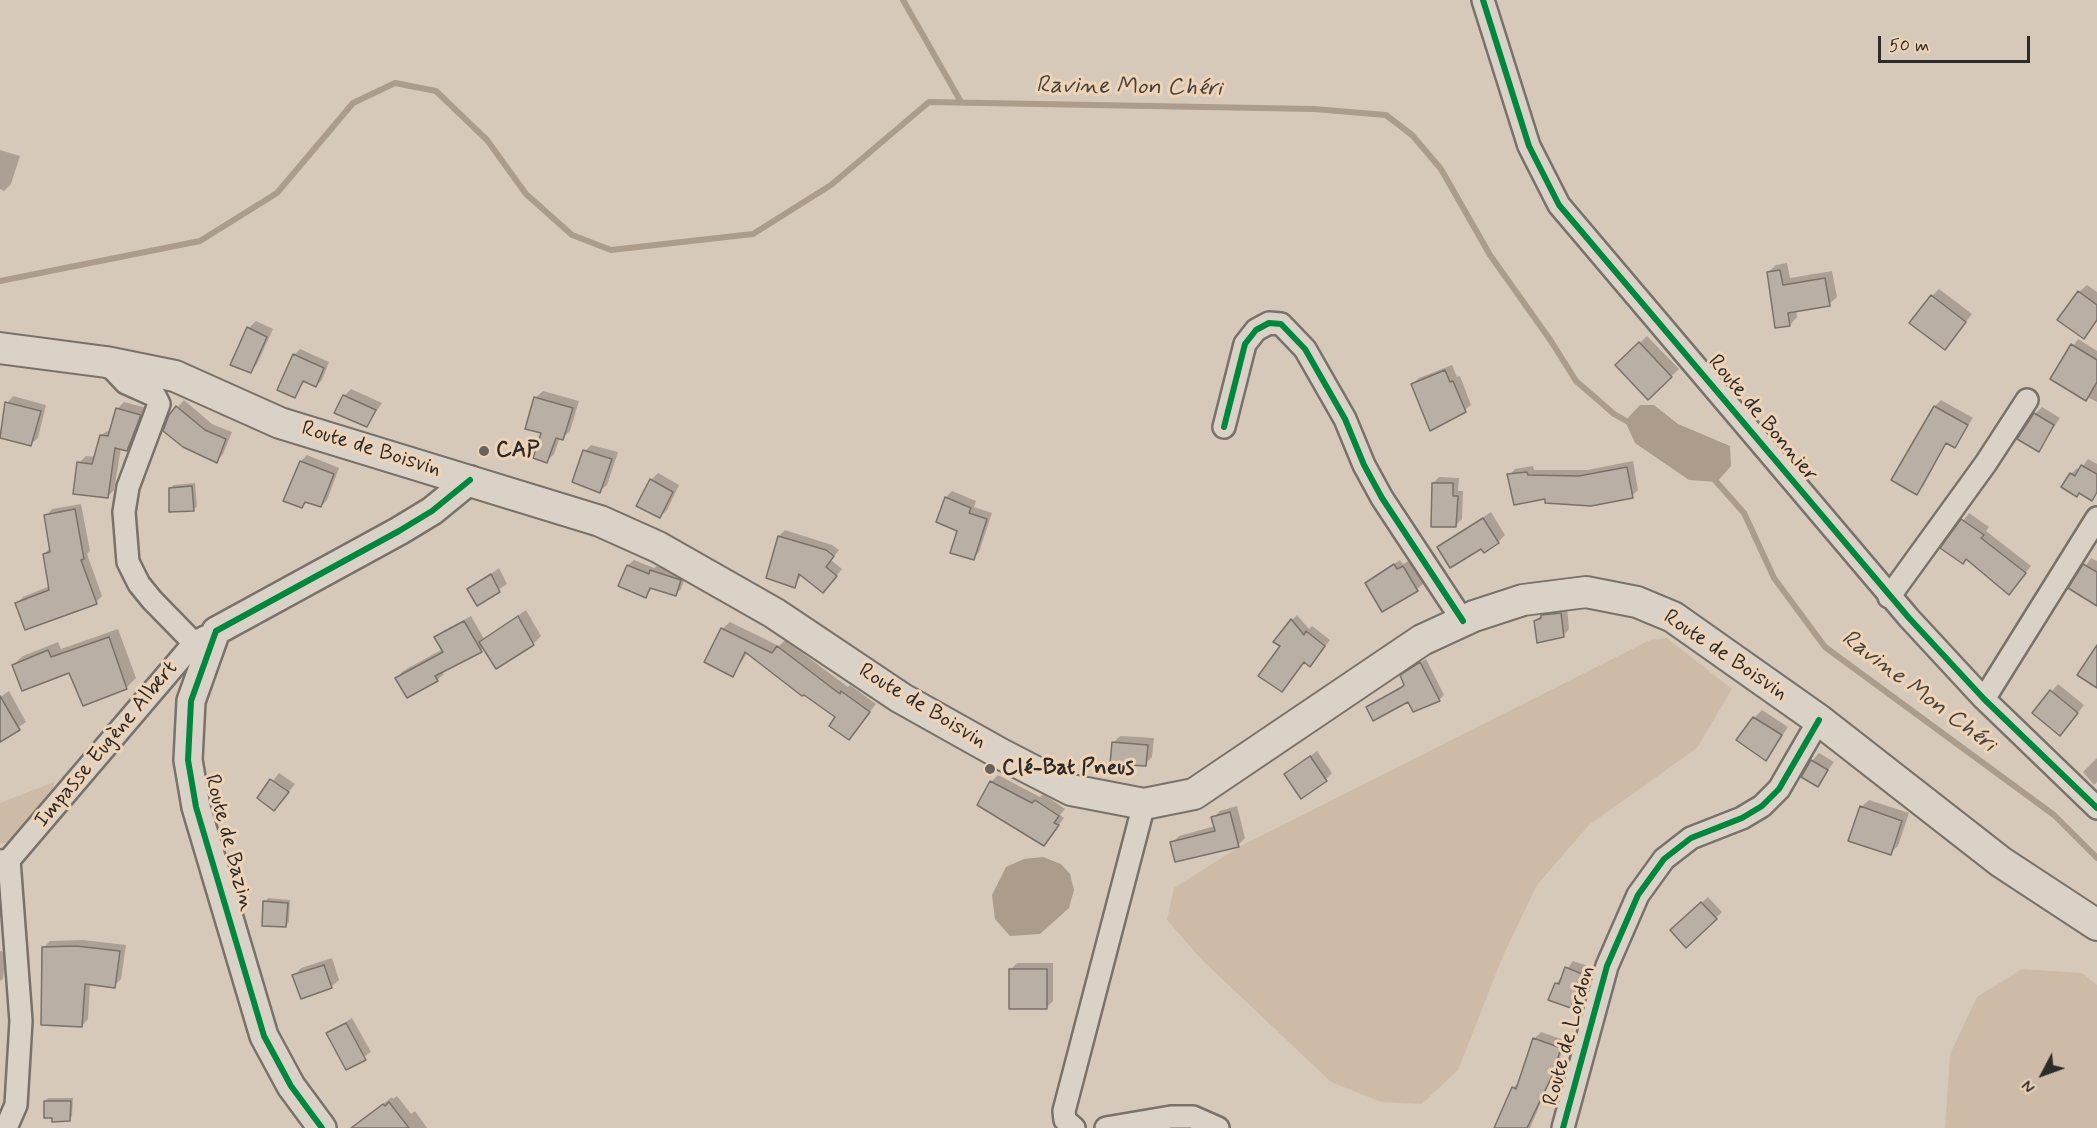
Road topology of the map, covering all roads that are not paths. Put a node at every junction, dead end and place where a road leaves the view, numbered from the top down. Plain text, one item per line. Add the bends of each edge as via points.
1 (1483, 0) edge
2 (0, 348) edge
3 (106, 362) junction
4 (2027, 400) dead end
5 (1224, 427) dead end
6 (471, 480) junction
7 (2097, 518) edge
8 (1889, 597) junction
9 (1463, 621) junction
10 (205, 637) junction
11 (1984, 699) junction
12 (1819, 720) junction
13 (1144, 804) junction
14 (2097, 808) edge
15 (4, 860) edge
16 (2097, 925) edge
17 (6, 1128) edge
18 (322, 1128) edge
19 (1074, 1128) edge
20 (1106, 1128) edge
21 (1218, 1128) edge
22 (1563, 1128) edge

1 - 8 street, Route de Bonnier via 1529,146 1559,205
2 - 3 main road, Route de Boisvin
3 - 6 main road, Route de Boisvin via 175,376 280,423
3 - 10 street via 126,382 155,396 159,404 128,487 123,512 128,562 152,600
4 - 8 street
5 - 9 street via 1245,344 1256,330 1269,323 1281,324 1305,350 1345,419 1382,498
6 - 10 street via 399,531
6 - 13 main road, Route de Boisvin via 600,521 658,547 774,613 901,698 1001,754 1071,790
7 - 11 street
8 - 11 street, Route de Bonnier
9 - 12 main road, Route de Boisvin via 1523,600 1586,592 1637,602 1673,617
9 - 13 main road, Route de Boisvin via 1422,640 1194,794
10 - 15 street, Impasse Eugène Albert
10 - 18 street, Route de Bazin via 192,701 188,760 196,807 264,1036 291,1086
11 - 14 street, Route de Bonnier
12 - 16 main road, Route de Boisvin via 2001,862
12 - 22 street, Route de Lordon via 1779,789 1762,806 1691,838 1664,859 1638,895 1607,966
13 - 19 street via 1064,1111 1065,1120
15 - 17 street via 21,1021 16,1105
20 - 21 street via 1172,1117 1193,1117

